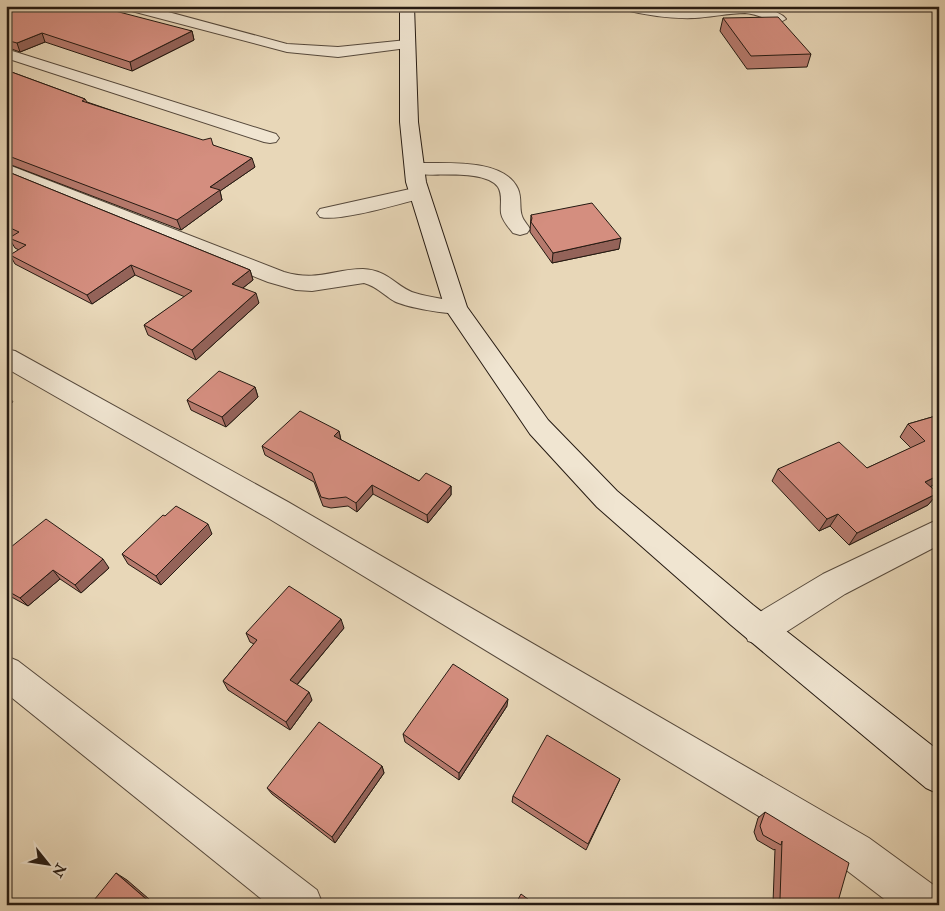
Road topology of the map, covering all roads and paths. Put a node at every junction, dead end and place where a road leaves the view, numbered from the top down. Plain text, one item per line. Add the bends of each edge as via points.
1 (129, 6) edge
2 (407, 6) edge
3 (626, 6) edge
4 (779, 19) edge
5 (407, 44) junction
6 (6, 53) edge
7 (270, 138) dead end
8 (6, 170) edge
9 (416, 181) junction
10 (327, 213) dead end
11 (520, 229) dead end
12 (456, 308) junction
13 (6, 357) edge
14 (939, 531) edge
15 (760, 630) junction
16 (6, 672) edge
17 (939, 775) edge
18 (302, 905) edge
19 (926, 905) edge

1 - 5 street via 287,48 338,52
2 - 5 street
3 - 4 street via 659,13 693,14 747,8
5 - 9 street via 408,122
6 - 7 street
8 - 12 street via 276,277 312,284 364,276 380,280 411,300
9 - 10 street via 362,207
9 - 11 street via 473,170 498,175 508,185 511,215
9 - 12 street
12 - 15 street via 538,427 607,499
13 - 19 street via 278,510 855,852
14 - 15 street via 834,584
15 - 17 street
16 - 18 street

